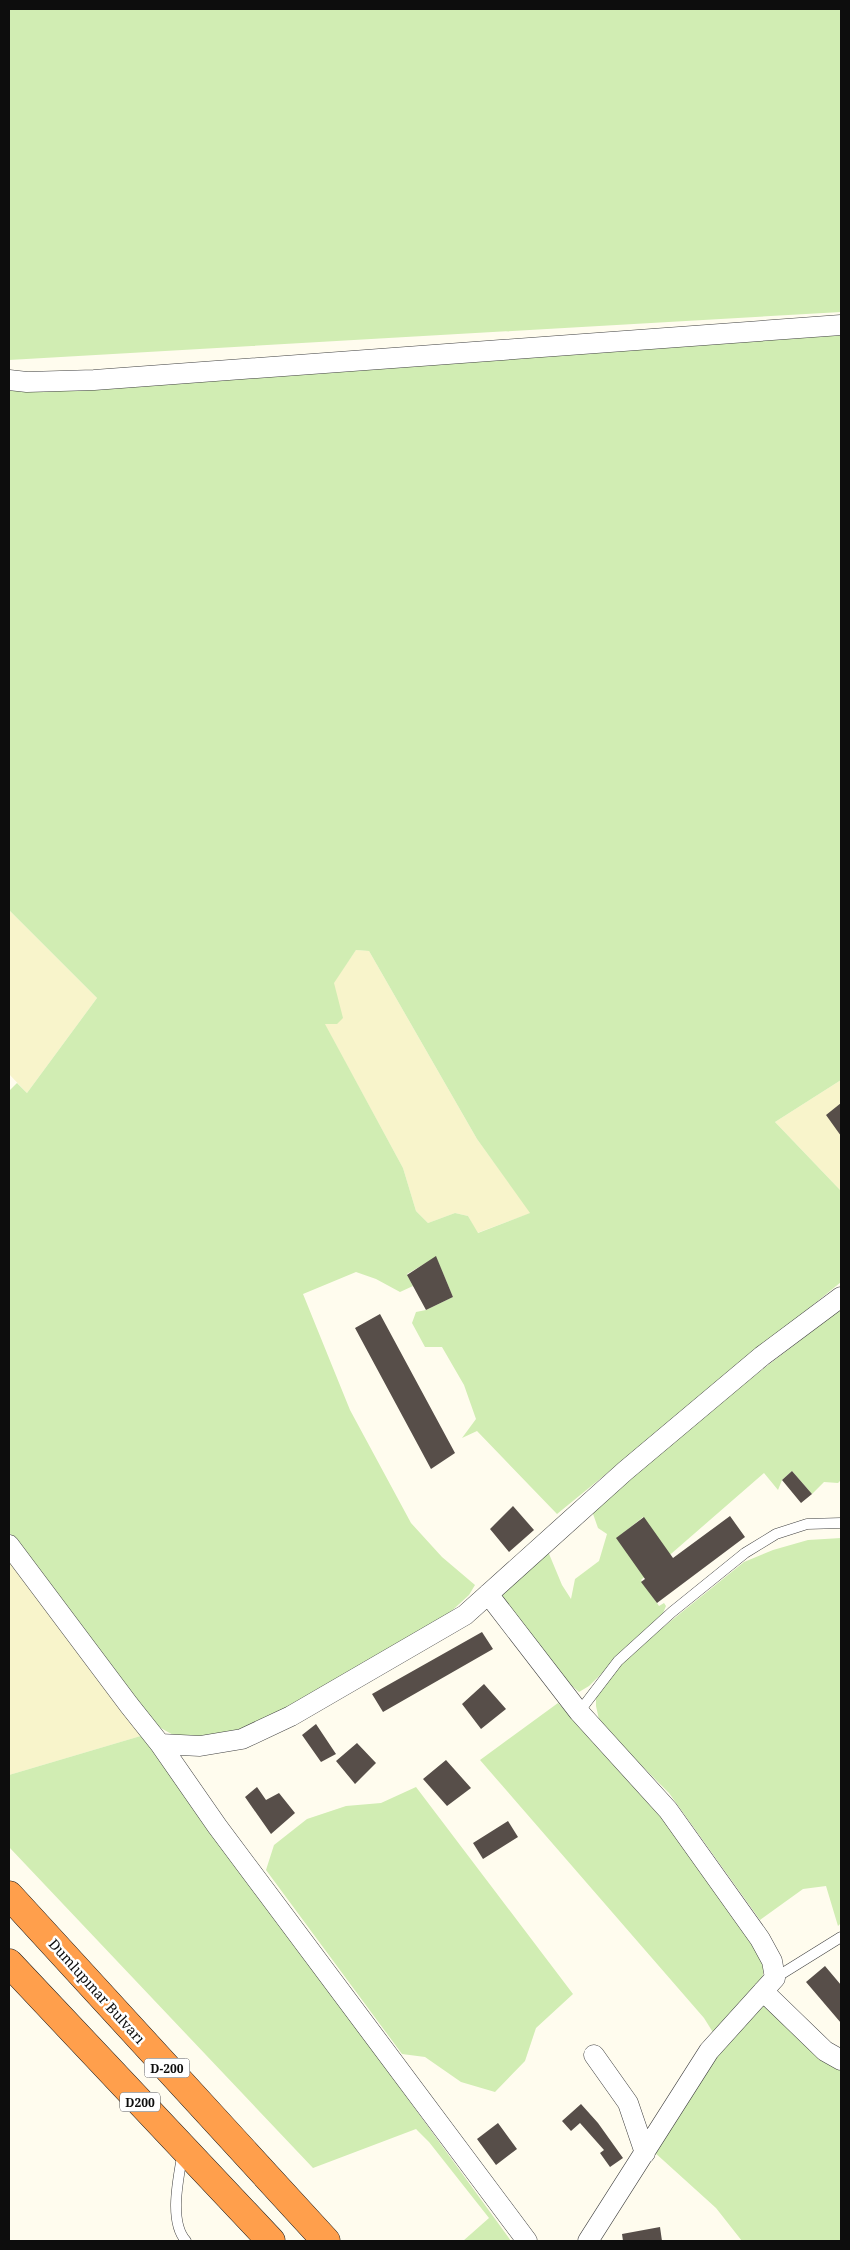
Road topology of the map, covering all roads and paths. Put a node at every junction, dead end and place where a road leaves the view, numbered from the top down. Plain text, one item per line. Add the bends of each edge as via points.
1 (841, 325) edge
2 (9, 380) edge
3 (841, 1296) edge
4 (841, 1523) edge
5 (9, 1545) edge
6 (488, 1594) junction
7 (579, 1712) junction
8 (160, 1744) junction
9 (9, 1895) edge
10 (841, 1937) edge
11 (9, 1962) edge
12 (769, 1984) junction
13 (594, 2056) dead end
14 (841, 2060) edge
15 (183, 2148) junction
16 (645, 2153) junction
17 (186, 2241) edge
18 (271, 2241) edge
19 (326, 2241) edge
20 (527, 2241) edge
21 (588, 2241) edge

1 - 2 street via 104,379
3 - 6 street via 762,1356 625,1471
4 - 7 lane via 807,1524 776,1534 745,1553 618,1661
5 - 8 street
6 - 7 street
6 - 8 street via 465,1615 435,1634 290,1716 242,1739 200,1746
7 - 12 street via 668,1810 760,1939 772,1961
8 - 20 street
9 - 19 highway, Dumlupınar Bulvarı / D-200
10 - 12 lane
11 - 15 highway, D200
12 - 14 street via 825,2051
12 - 16 street via 709,2051
13 - 16 street via 628,2103
15 - 17 lane via 176,2206 180,2235
15 - 18 highway, D200
16 - 21 street

